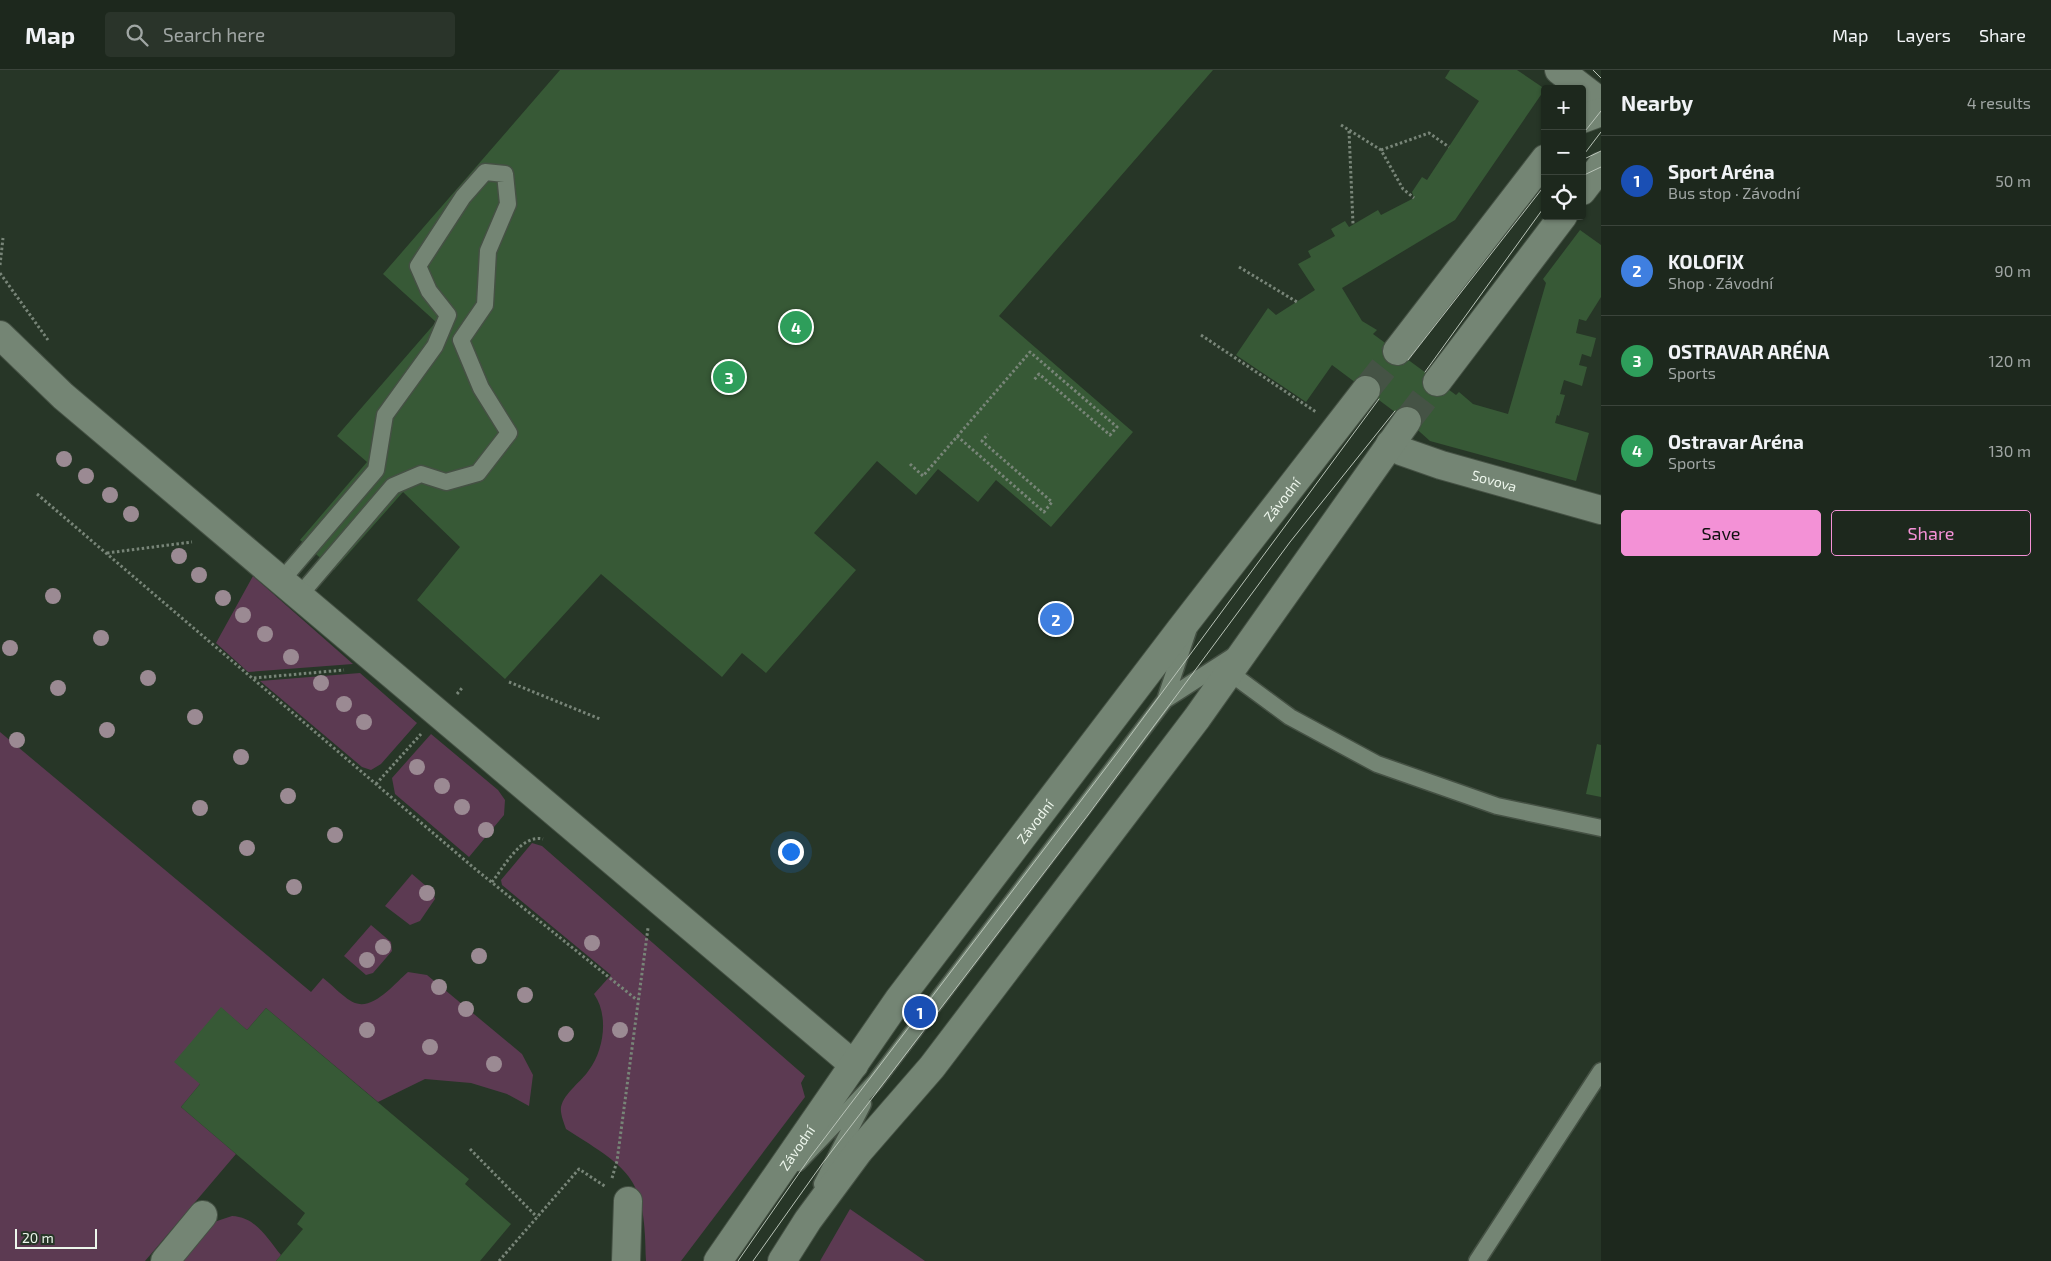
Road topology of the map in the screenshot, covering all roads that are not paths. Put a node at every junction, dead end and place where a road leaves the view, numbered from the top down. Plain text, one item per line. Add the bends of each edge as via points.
1 (1558, 70) edge
2 (1566, 85) edge
3 (1601, 102) edge
4 (1601, 112) edge
5 (1586, 118) edge
6 (1541, 164) edge
7 (1601, 166) edge
8 (1586, 186) edge
9 (1601, 188) edge
10 (1586, 197) edge
11 (1561, 220) edge
12 (0, 335) edge
13 (1397, 351) tunnel mouth
14 (1438, 382) tunnel mouth
15 (1366, 390) tunnel mouth
16 (1407, 421) tunnel mouth
17 (1390, 444) junction
18 (1601, 510) edge
19 (290, 588) junction
20 (1195, 610) junction
21 (1245, 648) junction
22 (1229, 672) junction
23 (1165, 700) junction
24 (1601, 828) edge
25 (854, 1065) junction
26 (1601, 1071) edge
27 (875, 1082) junction
28 (628, 1201) dead end
29 (756, 1208) junction
30 (203, 1215) dead end
31 (787, 1253) edge
32 (165, 1261) edge
33 (626, 1261) edge
34 (718, 1261) edge
35 (1477, 1261) edge

1 - 2 street
1 - 3 street
4 - 5 street
6 - 13 street
7 - 8 street
9 - 10 street
11 - 14 street
12 - 19 street via 64,396
15 - 20 street, Závodní
16 - 17 street
17 - 18 street, Sovova via 1441,465
17 - 21 street
19 - 19 lane via 393,486 421,474 446,482 478,473 509,433 481,388 461,340 485,305 488,251 508,204 505,174 486,172 463,197 418,266 429,291 448,315 435,346 385,414 376,470
19 - 25 street
20 - 23 lane
20 - 25 street, Závodní via 899,998
21 - 22 street
21 - 23 lane
22 - 24 lane via 1290,717 1377,764 1497,806
22 - 31 street via 936,1062 859,1151
23 - 27 lane
25 - 29 street, Závodní
26 - 35 lane
27 - 29 lane
27 - 31 lane
28 - 33 street
29 - 34 street, Závodní
30 - 32 street

